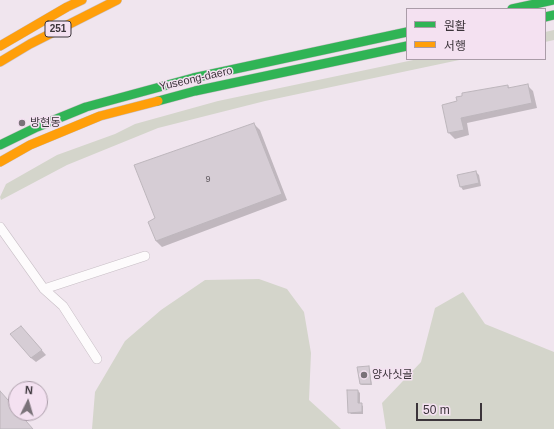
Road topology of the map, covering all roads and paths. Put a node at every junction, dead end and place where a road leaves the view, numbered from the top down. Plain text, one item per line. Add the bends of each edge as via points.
1 (82, 0) edge
2 (117, 0) edge
3 (553, 0) edge
4 (517, 8) edge
5 (406, 32) edge
6 (0, 46) edge
7 (406, 46) edge
8 (0, 62) edge
9 (0, 145) edge
10 (0, 162) edge
11 (0, 227) edge
12 (145, 256) dead end
13 (44, 289) junction
14 (96, 359) dead end

1 - 6 main road, 251
2 - 8 main road, 251
3 - 4 main road
5 - 9 main road, Yuseong-daero via 193,78 86,107
7 - 10 main road, Yuseong-daero via 195,90 100,116 30,145
11 - 13 street
12 - 13 street
13 - 14 street via 63,306

